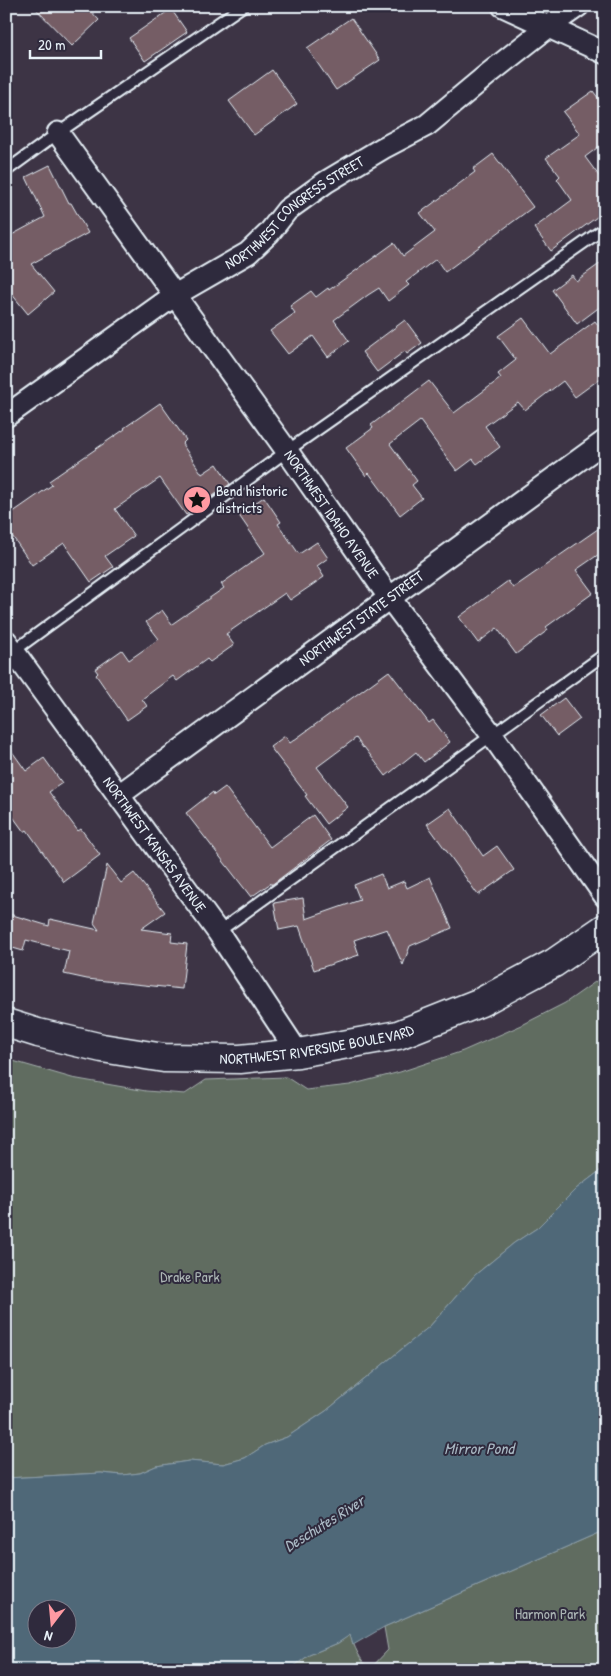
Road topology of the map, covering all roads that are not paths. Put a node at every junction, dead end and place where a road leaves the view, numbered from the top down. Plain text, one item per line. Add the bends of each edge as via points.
1 (243, 6) edge
2 (503, 6) edge
3 (578, 6) edge
4 (548, 27) junction
5 (605, 54) edge
6 (58, 133) junction
7 (6, 171) edge
8 (605, 228) edge
9 (175, 295) junction
10 (6, 416) edge
11 (605, 441) edge
12 (287, 451) junction
13 (389, 597) junction
14 (9, 649) edge
15 (605, 654) edge
16 (492, 736) junction
17 (119, 795) junction
18 (605, 896) edge
19 (605, 928) edge
20 (218, 932) junction
21 (6, 1022) edge
22 (298, 1053) junction

1 - 6 lane
2 - 4 street
3 - 4 street, NORTHWEST CONGRESS STREET
4 - 5 street
4 - 9 street, NORTHWEST CONGRESS STREET via 427,125 326,182 288,210 248,253
6 - 7 lane
6 - 9 street, NORTHWEST IDAHO AVENUE
8 - 12 lane
9 - 10 street, NORTHWEST CONGRESS STREET
9 - 12 street, NORTHWEST IDAHO AVENUE
11 - 13 street, NORTHWEST STATE STREET
12 - 13 street, NORTHWEST IDAHO AVENUE
12 - 14 lane
13 - 16 street, NORTHWEST IDAHO AVENUE
13 - 17 street, NORTHWEST STATE STREET
14 - 17 street, NORTHWEST KANSAS AVENUE
15 - 16 lane
16 - 18 street, NORTHWEST IDAHO AVENUE
16 - 20 lane
17 - 20 street, NORTHWEST KANSAS AVENUE
19 - 22 street, NORTHWEST RIVERSIDE BOULEVARD via 554,963 472,1006 398,1035
20 - 22 street, NORTHWEST KANSAS AVENUE
21 - 22 street, NORTHWEST RIVERSIDE BOULEVARD via 102,1048 164,1058 240,1059

